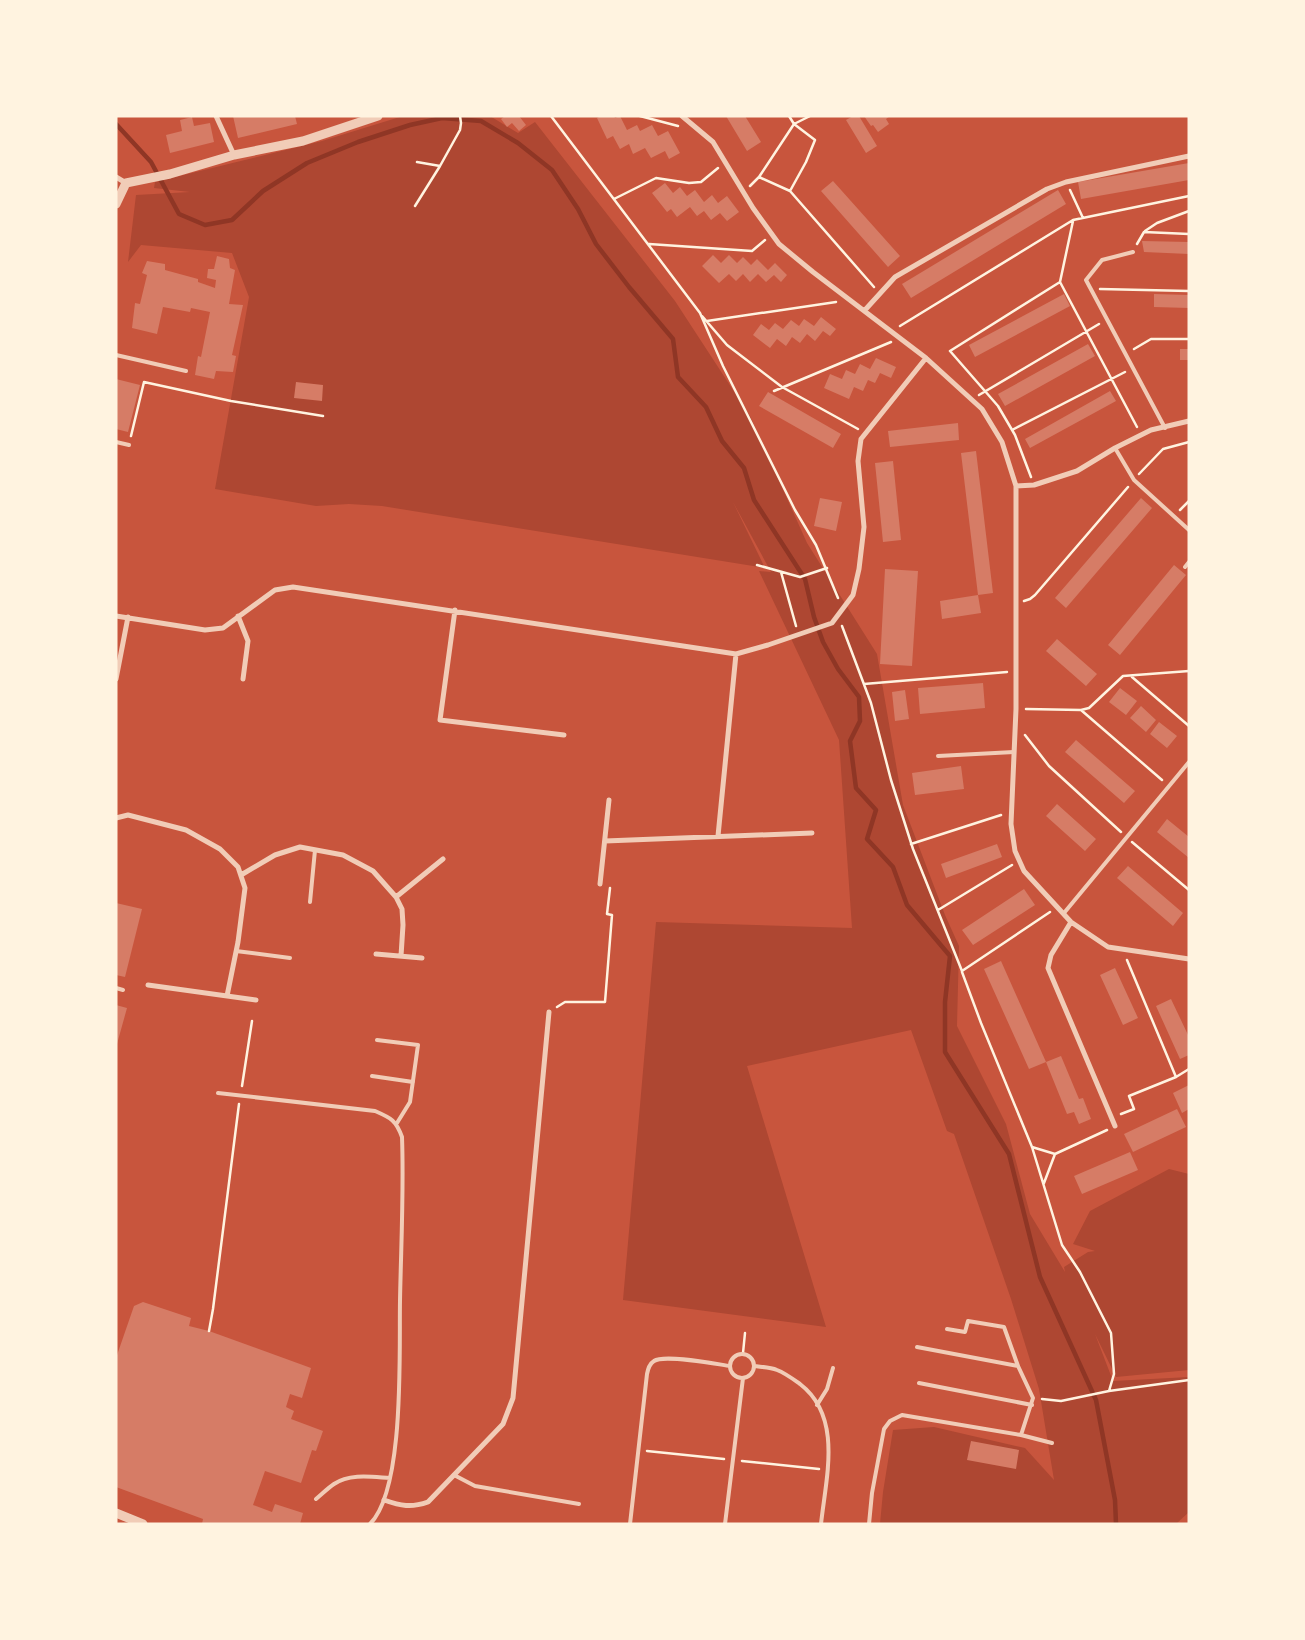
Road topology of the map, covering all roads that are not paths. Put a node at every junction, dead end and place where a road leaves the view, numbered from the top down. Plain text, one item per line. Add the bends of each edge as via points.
1 (216, 116) edge
2 (378, 116) edge
3 (682, 116) edge
4 (234, 155) junction
5 (1189, 156) edge
6 (116, 176) edge
7 (126, 183) junction
8 (116, 204) edge
9 (1133, 252) road end
10 (865, 310) junction
11 (116, 355) edge
12 (926, 358) junction
13 (186, 371) dead end
14 (1189, 421) edge
15 (1165, 428) junction
16 (116, 442) edge
17 (129, 445) road end
18 (1115, 448) junction
19 (1016, 486) junction
20 (1189, 530) edge
21 (1189, 562) edge
22 (1185, 567) dead end
23 (455, 610) junction
24 (116, 616) edge
25 (238, 616) junction
26 (128, 618) junction
27 (736, 654) junction
28 (243, 678) dead end
29 (116, 679) edge
30 (564, 735) dead end
31 (1014, 752) junction
32 (938, 756) dead end
33 (1189, 762) edge
34 (609, 800) dead end
35 (116, 818) edge
36 (812, 833) dead end
37 (718, 836) junction
38 (605, 841) junction
39 (315, 850) junction
40 (443, 859) dead end
41 (241, 875) junction
42 (600, 884) road end
43 (396, 897) junction
44 (310, 902) dead end
45 (1064, 913) junction
46 (1072, 922) junction
47 (236, 951) junction
48 (376, 954) dead end
49 (401, 956) junction
50 (290, 958) dead end
51 (422, 958) dead end
52 (1189, 959) edge
53 (148, 985) dead end
54 (116, 988) edge
55 (123, 990) dead end
56 (227, 996) junction
57 (256, 1000) dead end
58 (549, 1012) road end
59 (377, 1040) dead end
60 (372, 1076) dead end
61 (413, 1082) junction
62 (218, 1093) dead end
63 (397, 1123) junction
64 (1115, 1126) road end
65 (947, 1328) dead end
66 (917, 1347) dead end
67 (730, 1366) junction
68 (754, 1366) junction
69 (1018, 1366) junction
70 (833, 1368) dead end
71 (743, 1378) junction
72 (919, 1383) dead end
73 (818, 1405) junction
74 (1032, 1405) junction
75 (1021, 1435) junction
76 (1052, 1444) dead end
77 (454, 1475) junction
78 (390, 1478) junction
79 (316, 1499) dead end
80 (384, 1500) junction
81 (579, 1504) dead end
82 (116, 1513) edge
83 (377, 1517) junction
84 (143, 1524) edge
85 (370, 1524) edge
86 (378, 1524) edge
87 (630, 1524) edge
88 (725, 1524) edge
89 (821, 1524) edge
90 (869, 1524) edge

1 - 4 street
2 - 4 street via 303,140
3 - 10 street via 713,142 779,244
4 - 7 street
5 - 10 street via 1046,189 895,277
6 - 7 street
7 - 8 street
9 - 15 lane via 1102,260 1086,280
10 - 12 street
11 - 13 lane
12 - 19 street via 982,409 999,438
12 - 27 street via 861,439 858,461 864,527 852,595 832,623
14 - 15 street
15 - 18 street via 1151,430
16 - 17 lane
18 - 19 street via 1077,471 1034,485
18 - 20 lane via 1134,480
19 - 31 street
21 - 22 lane
23 - 25 street via 294,586 275,590
23 - 27 street
23 - 30 street via 440,720
24 - 26 street
25 - 26 street via 223,628 205,630
25 - 28 street via 248,641
26 - 29 street
27 - 37 street
31 - 32 lane
31 - 45 street via 1011,824 1016,851 1024,871
33 - 45 lane
34 - 38 street
35 - 41 street via 128,815 186,830 220,849
36 - 37 street
37 - 38 street
38 - 42 street
39 - 41 street via 300,847 275,855
39 - 43 street via 343,855 373,871
39 - 44 lane
40 - 43 street
41 - 47 street via 245,888
43 - 49 street via 404,925
45 - 46 street
46 - 52 street via 1108,947
46 - 64 street via 1051,954 1048,968
47 - 50 lane
47 - 56 street
48 - 49 street
49 - 51 street
53 - 56 street
54 - 55 lane
56 - 57 street
58 - 77 street via 513,1398 502,1424
59 - 61 lane via 418,1045
60 - 61 lane
61 - 63 lane via 410,1102
62 - 63 lane via 375,1111
63 - 78 lane via 402,1136 402,1231 398,1390
65 - 69 lane via 965,1332 968,1322 1004,1328
66 - 69 lane
67 - 68 lane via 732,1358 743,1353 750,1356
67 - 71 lane via 735,1376
67 - 87 lane via 666,1358 649,1365
68 - 71 lane via 750,1375
68 - 73 lane via 786,1375 806,1389
69 - 74 lane via 1033,1398
70 - 73 lane
71 - 88 lane
72 - 74 lane
73 - 89 lane via 827,1426 829,1451
74 - 75 lane
75 - 76 lane
75 - 90 lane via 902,1415 890,1421 884,1429 877,1462
77 - 80 street via 428,1502 405,1506
77 - 81 lane via 475,1486
78 - 79 lane via 345,1478
78 - 80 lane
80 - 83 lane
82 - 84 street
83 - 85 lane
83 - 86 lane

